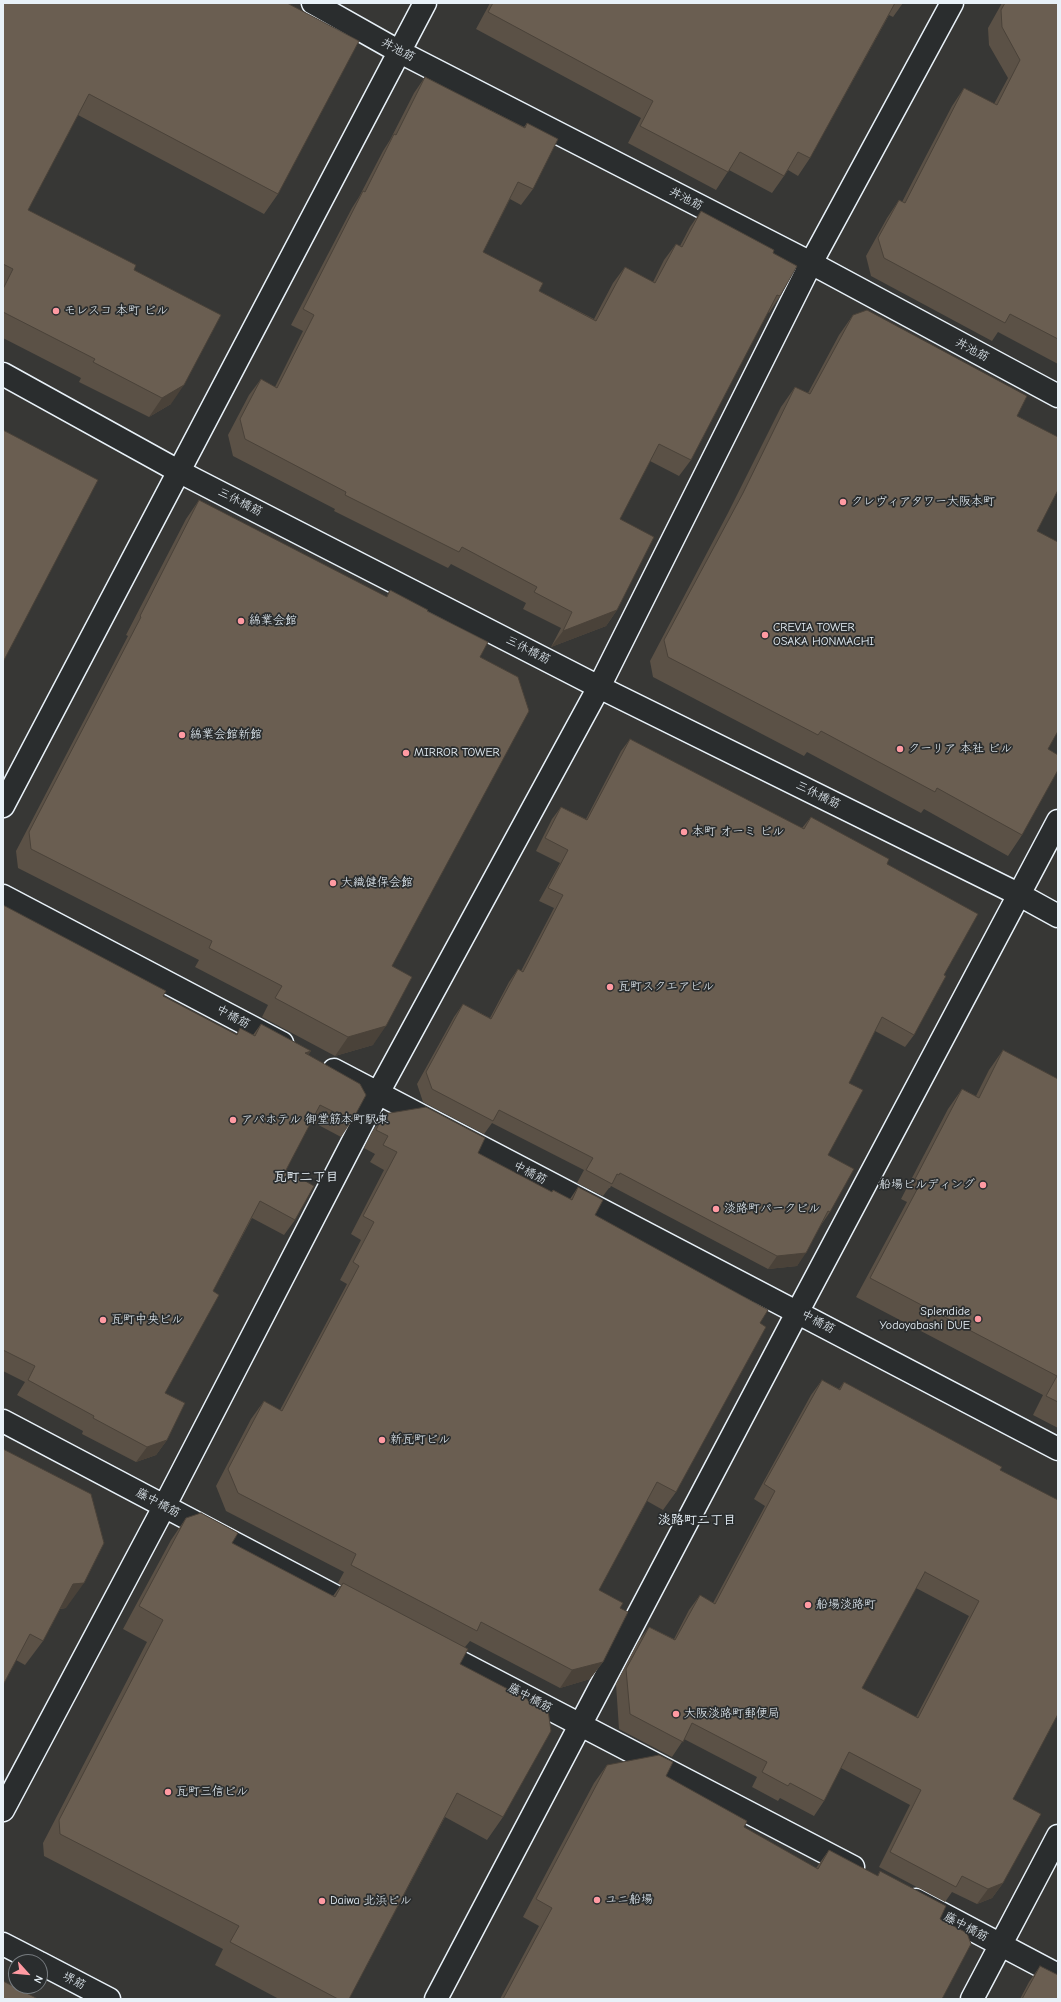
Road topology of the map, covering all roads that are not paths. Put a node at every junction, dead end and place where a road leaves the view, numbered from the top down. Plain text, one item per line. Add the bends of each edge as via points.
1 (313, 3) edge
2 (425, 3) edge
3 (952, 3) edge
4 (398, 51) junction
5 (811, 263) junction
6 (3, 374) edge
7 (1058, 396) edge
8 (180, 472) junction
9 (599, 687) junction
10 (3, 806) edge
11 (1058, 821) edge
12 (1018, 894) junction
13 (3, 896) edge
14 (1058, 916) edge
15 (378, 1094) junction
16 (798, 1311) junction
17 (3, 1421) edge
18 (1058, 1448) edge
19 (164, 1507) junction
20 (376, 1618) edge
21 (418, 1640) edge
22 (580, 1725) junction
23 (3, 1810) edge
24 (1058, 1836) edge
25 (867, 1875) edge
26 (895, 1889) edge
27 (3, 1944) edge
28 (1000, 1944) junction
29 (22, 1954) edge
30 (48, 1968) edge
31 (1058, 1975) edge
32 (109, 1999) edge
33 (436, 1999) edge
34 (972, 1999) edge

1 - 4 street, 丼池筋
2 - 4 street
3 - 5 street
4 - 5 street, 丼池筋
4 - 8 street
5 - 7 street, 丼池筋
5 - 9 street
6 - 8 street, 三休橋筋
8 - 9 street, 三休橋筋
8 - 10 street
9 - 12 street, 三休橋筋
9 - 15 street
11 - 12 street
12 - 14 street, 三休橋筋
12 - 16 street
13 - 15 street, 中橋筋
15 - 16 street, 中橋筋
15 - 19 street
16 - 18 street, 中橋筋
16 - 22 street
17 - 19 street, 藤中橋筋
19 - 20 street, 藤中橋筋
19 - 23 street
21 - 22 street, 藤中橋筋
22 - 25 street, 藤中橋筋
22 - 33 street
24 - 28 street
26 - 28 street, 藤中橋筋
27 - 29 street, 堺筋
28 - 31 street, 藤中橋筋
28 - 34 street
30 - 32 street, 堺筋

